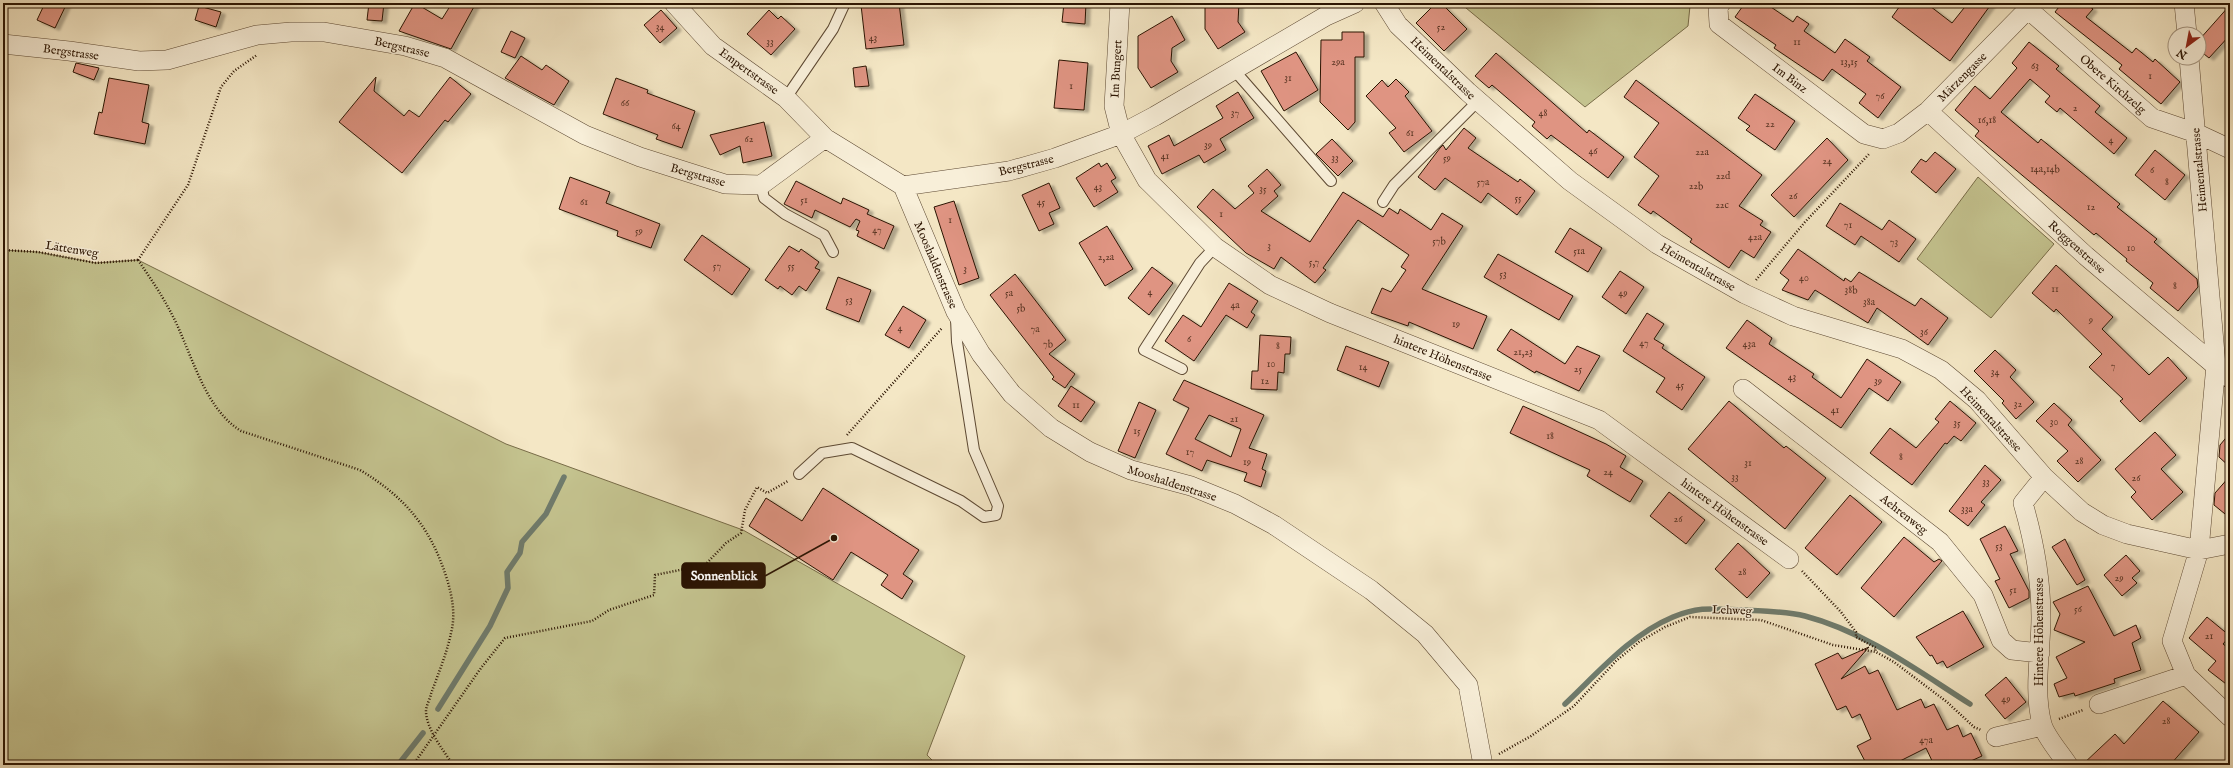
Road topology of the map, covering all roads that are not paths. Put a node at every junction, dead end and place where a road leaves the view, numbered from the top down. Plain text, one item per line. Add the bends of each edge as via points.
1 (674, 3) edge
2 (845, 3) edge
3 (1120, 3) edge
4 (1355, 3) edge
5 (1384, 3) edge
6 (1721, 3) edge
7 (2184, 3) edge
8 (2031, 7) edge
9 (2186, 26) edge
10 (3, 44) edge
11 (2190, 66) edge
12 (1234, 70) junction
13 (786, 98) junction
14 (1478, 101) junction
15 (1928, 111) junction
16 (2196, 133) junction
17 (1121, 134) junction
18 (825, 138) junction
19 (1882, 140) joint
20 (2230, 149) edge
21 (1331, 181) dead end
22 (761, 184) junction
23 (903, 186) junction
24 (1383, 202) dead end
25 (1215, 248) junction
26 (833, 252) dead end
27 (956, 312) junction
28 (2216, 365) junction
29 (1182, 369) dead end
30 (2230, 378) edge
31 (1743, 388) dead end
32 (800, 474) road end
33 (2044, 477) junction
34 (2230, 544) edge
35 (2199, 550) junction
36 (1788, 559) road end
37 (2040, 653) junction
38 (2186, 675) junction
39 (2099, 704) road end
40 (2230, 717) edge
41 (2042, 726) junction
42 (1996, 737) road end
43 (1479, 764) edge
44 (2068, 765) edge

1 - 13 street, Empertstrasse via 713,46
2 - 13 lane via 833,29
3 - 17 street, Im Bungert via 1114,106
4 - 12 street, Bergstrasse via 1326,16
5 - 14 street, Heimentalstrasse via 1398,25
6 - 19 street, Im Binz via 1718,7 1719,24 1864,134
7 - 9 street
8 - 15 street, Märzengasse
8 - 16 street, Obere Kirchzelg via 2152,118
10 - 22 street, Bergstrasse via 139,61 167,60 257,35 291,32 324,32 405,46 445,58 585,135 725,184
11 - 16 street, Heimentalstrasse
12 - 17 street, Bergstrasse
12 - 21 lane
13 - 18 street, Empertstrasse
14 - 24 lane via 1394,185
14 - 33 street, Heimentalstrasse via 1570,181 1657,244 1745,294 1793,316 1902,349 1941,370 1977,400
15 - 19 street, Märzengasse via 1900,133
15 - 28 street, Roggenstrasse via 2086,256
16 - 20 street, Obere Kirchzelg
16 - 28 street, Heimentalstrasse
17 - 23 street, Bergstrasse via 1055,158 1009,171
17 - 25 street, hintere Höhenstrasse via 1147,180
18 - 22 street
18 - 23 street
22 - 26 lane via 764,198 785,214 824,235
23 - 27 street, Mooshaldenstrasse
25 - 29 lane via 1200,263 1144,350
25 - 36 street, hintere Höhenstrasse via 1270,285 1330,313 1599,420
27 - 32 lane via 957,342 974,450 998,506 996,515 984,517 961,501 852,448 822,453
27 - 43 street, Mooshaldenstrasse via 981,354 1012,394 1051,428 1090,452 1131,470 1191,486 1242,507 1274,525 1371,590 1425,634 1468,685
28 - 30 street, Roggenstrasse
28 - 35 street, Heimentalstrasse
31 - 37 street, Aehrenweg via 1940,542 1983,595 2001,640 2012,650
33 - 35 street, Heimentalstrasse via 2082,512 2103,525 2127,534
33 - 37 street, Hintere Höhenstrasse via 2023,503 2034,542 2040,580
34 - 35 street
35 - 38 street via 2172,641
37 - 41 street, Hintere Höhenstrasse via 2038,706
38 - 39 street
38 - 40 street
41 - 42 street
41 - 44 street, Hintere Höhenstrasse

